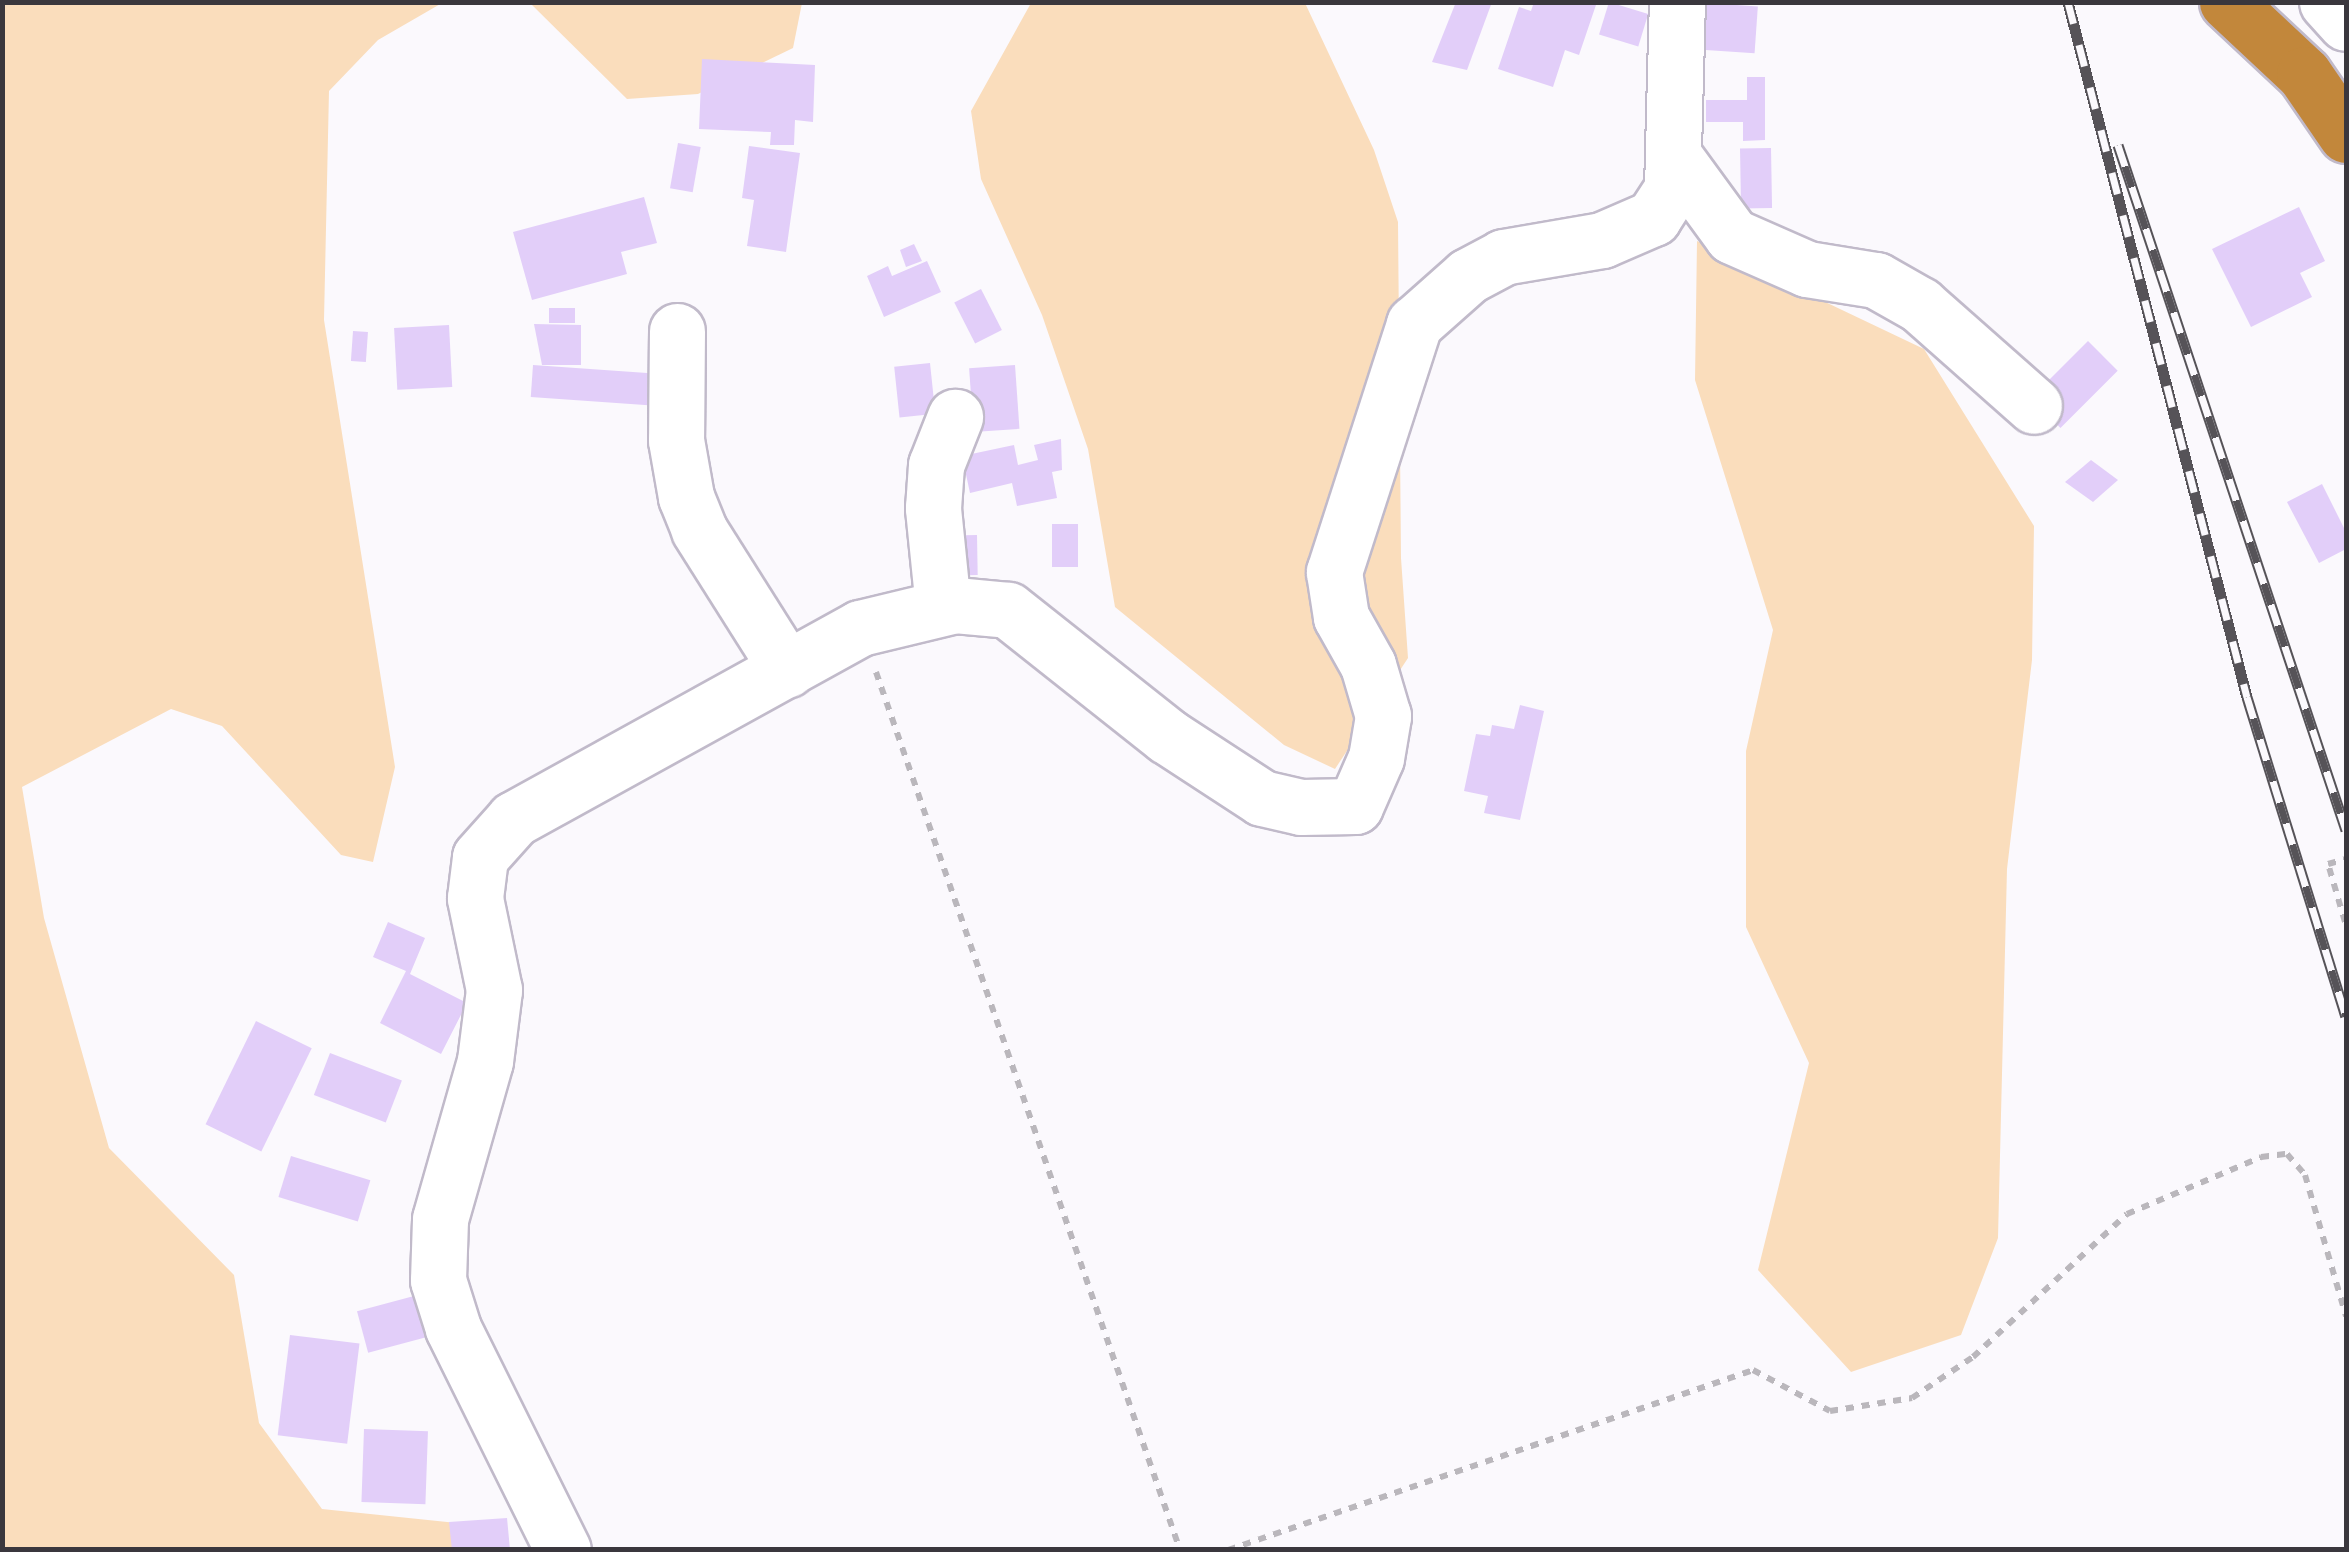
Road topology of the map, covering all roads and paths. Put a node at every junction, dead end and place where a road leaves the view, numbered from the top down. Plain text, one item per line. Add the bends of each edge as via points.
1 (1677, 2) edge
2 (2227, 2) edge
3 (2327, 2) edge
4 (2346, 23) edge
5 (2346, 31) edge
6 (2325, 62) edge
7 (2346, 135) edge
8 (1673, 155) junction
9 (677, 331) dead end
10 (2034, 406) dead end
11 (956, 417) dead end
12 (944, 607) junction
13 (860, 628) junction
14 (787, 668) junction
15 (2346, 859) edge
16 (2345, 922) edge
17 (2346, 1316) edge
18 (564, 1550) edge
19 (1180, 1550) edge
20 (1228, 1550) edge

1 - 8 street
2 - 6 highway
3 - 4 street
5 - 6 street
6 - 7 highway
8 - 10 street via 1732,236 1807,269 1876,280 1920,304
8 - 12 street via 1672,189 1653,218 1602,240 1504,257 1468,276 1414,324 1334,572 1341,617 1368,665 1383,716 1376,758 1356,806 1301,807 1262,798 1167,736 1008,610
9 - 14 street via 676,440 686,497 699,530
11 - 12 street via 936,465 933,508
12 - 13 street
13 - 14 street
13 - 19 path
14 - 18 street via 514,819 480,856 475,898 494,990 485,1060 440,1219 438,1280 453,1328
15 - 16 path via 2328,864
17 - 20 path via 2305,1175 2287,1154 2261,1157 2127,1214 1973,1357 1912,1398 1830,1411 1753,1370

